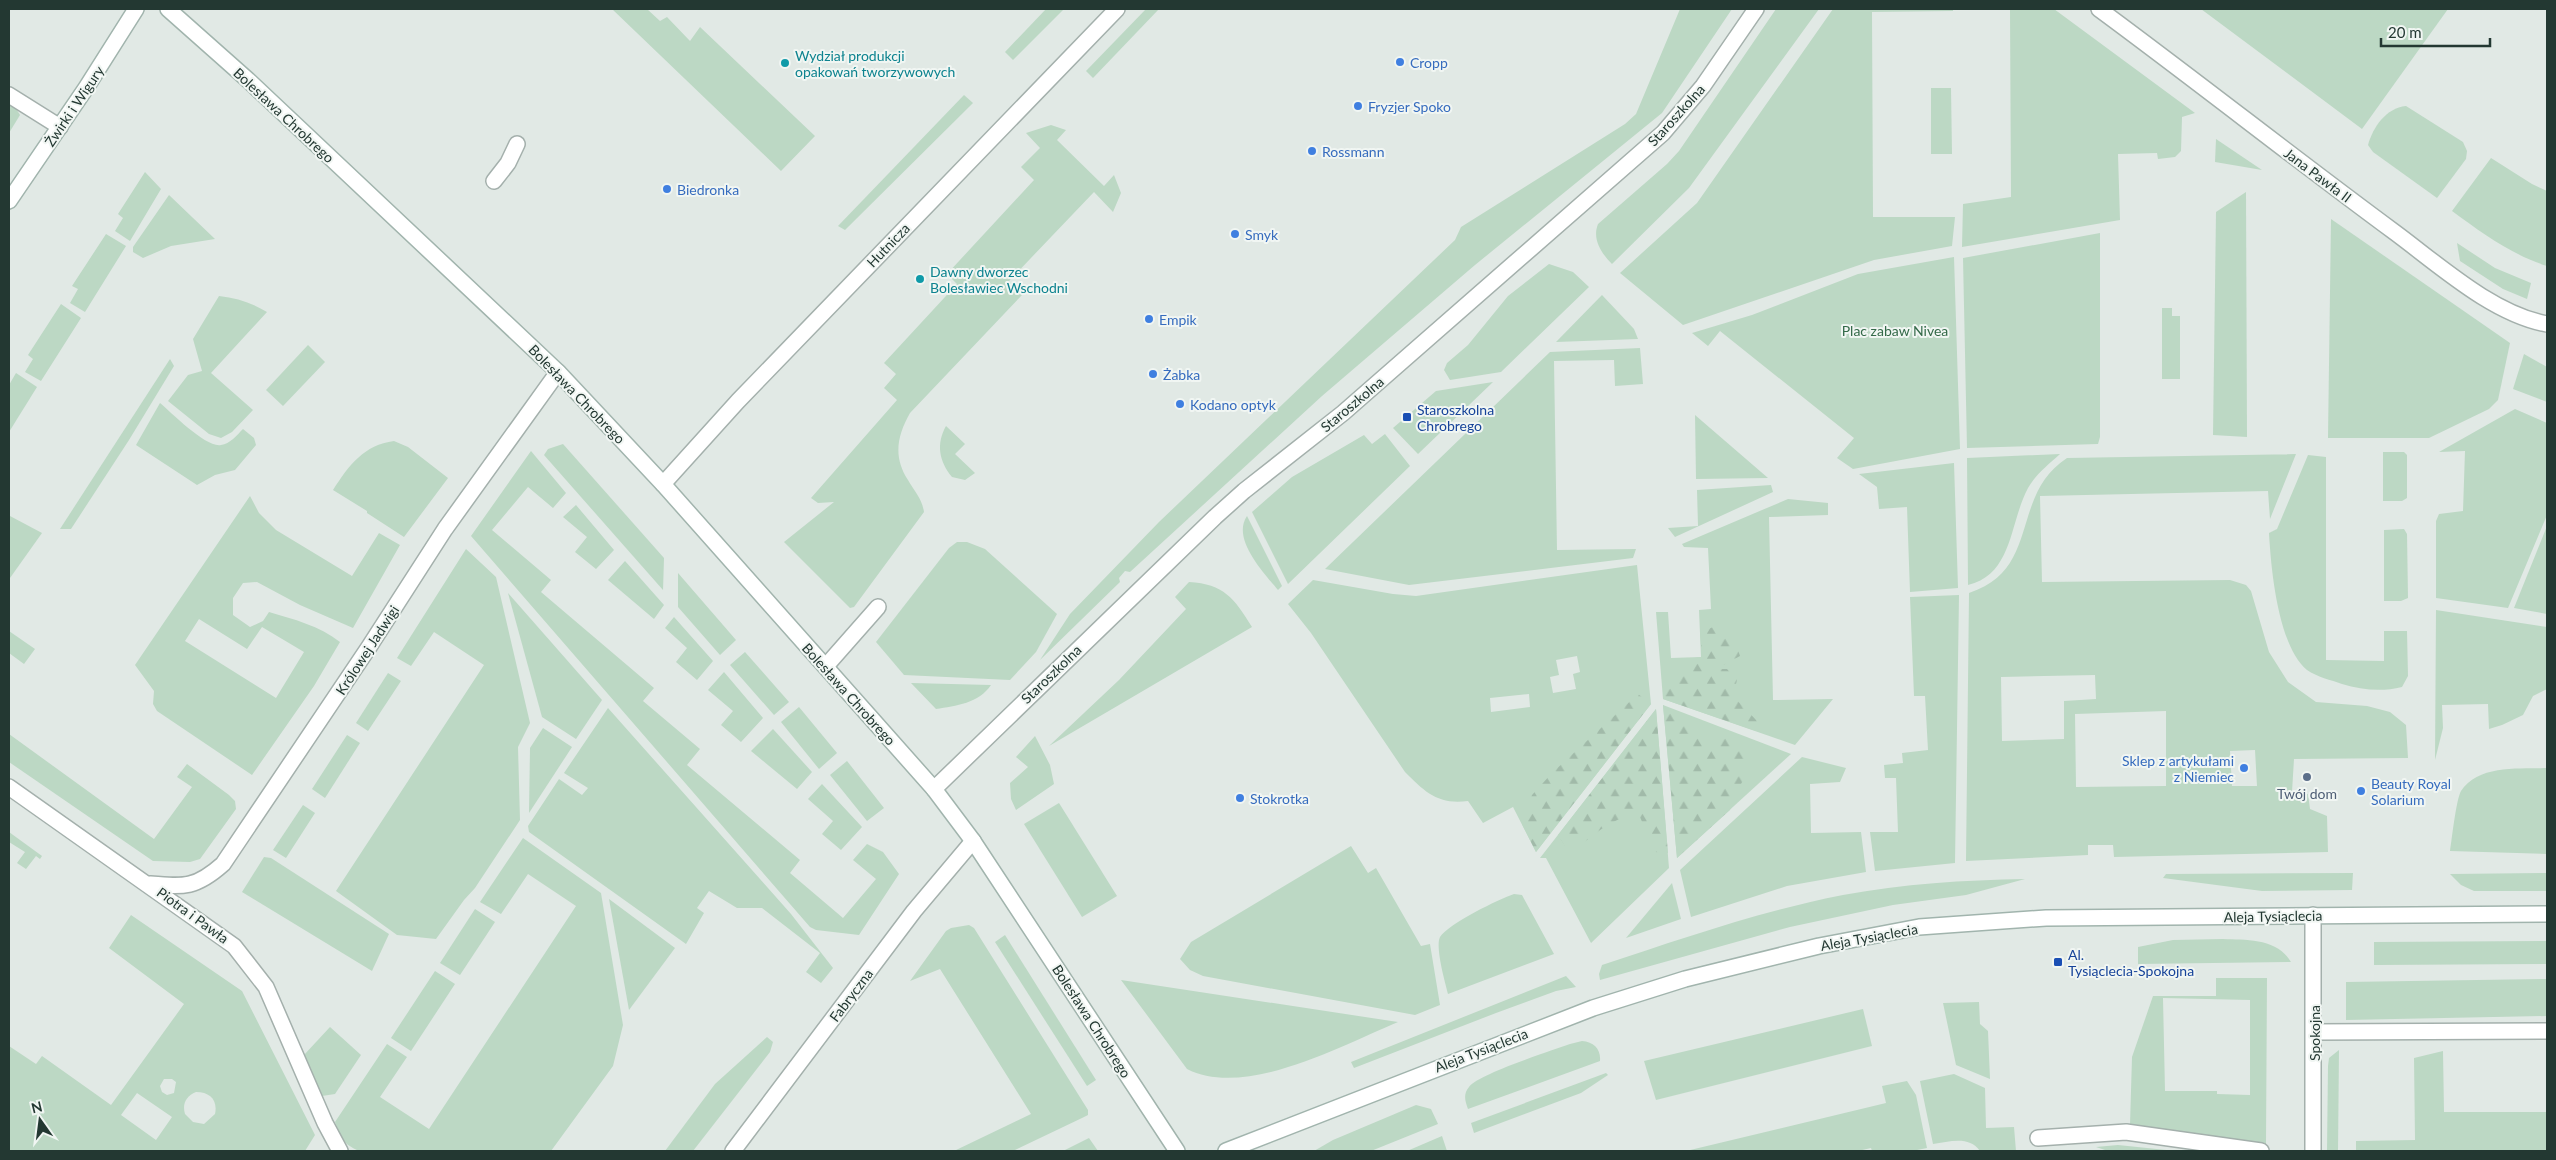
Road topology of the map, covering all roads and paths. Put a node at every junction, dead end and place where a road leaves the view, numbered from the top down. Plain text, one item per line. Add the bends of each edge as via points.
1 (136, 9) edge
2 (168, 9) edge
3 (1117, 9) edge
4 (1756, 9) edge
5 (2099, 9) edge
6 (9, 95) edge
7 (60, 127) junction
8 (517, 144) dead end
9 (494, 181) dead end
10 (9, 201) edge
11 (2547, 324) edge
12 (558, 372) junction
13 (663, 484) junction
14 (878, 607) dead end
15 (826, 666) junction
16 (9, 788) edge
17 (934, 789) junction
18 (973, 841) junction
19 (150, 884) junction
20 (2547, 914) edge
21 (2313, 915) junction
22 (2547, 1031) edge
23 (2314, 1032) junction
24 (2038, 1138) dead end
25 (340, 1151) edge
26 (733, 1151) edge
27 (1177, 1151) edge
28 (1226, 1151) edge
29 (2261, 1151) edge
30 (2313, 1151) edge

1 - 7 street, Żwirki i Wigury
2 - 12 street, Bolesława Chrobrego via 248,80
3 - 13 street, Hutnicza via 738,401
4 - 17 street, Staroszkolna via 1703,86 1663,134 1343,413 1215,516
5 - 11 street, Jana Pawła II via 2485,298 2530,321
6 - 7 street
7 - 10 street, Żwirki i Wigury
8 - 9 street
12 - 13 street, Bolesława Chrobrego
12 - 19 street, Królowej Jadwigi via 444,529 369,648 223,864 206,879 193,884
13 - 15 street, Bolesława Chrobrego
14 - 15 street
15 - 17 street, Bolesława Chrobrego
16 - 19 street, Piotra i Pawła
17 - 18 street, Bolesława Chrobrego
18 - 26 street, Fabryczna via 914,911
18 - 27 street, Bolesława Chrobrego
19 - 25 street, Piotra i Pawła via 234,946 266,987
20 - 21 street, Aleja Tysiąclecia
21 - 23 street, Spokojna
21 - 28 street, Aleja Tysiąclecia via 2046,918 1919,927 1819,946 1685,980 1593,1008
22 - 23 street
23 - 30 street, Spokojna
24 - 29 street via 2126,1132

